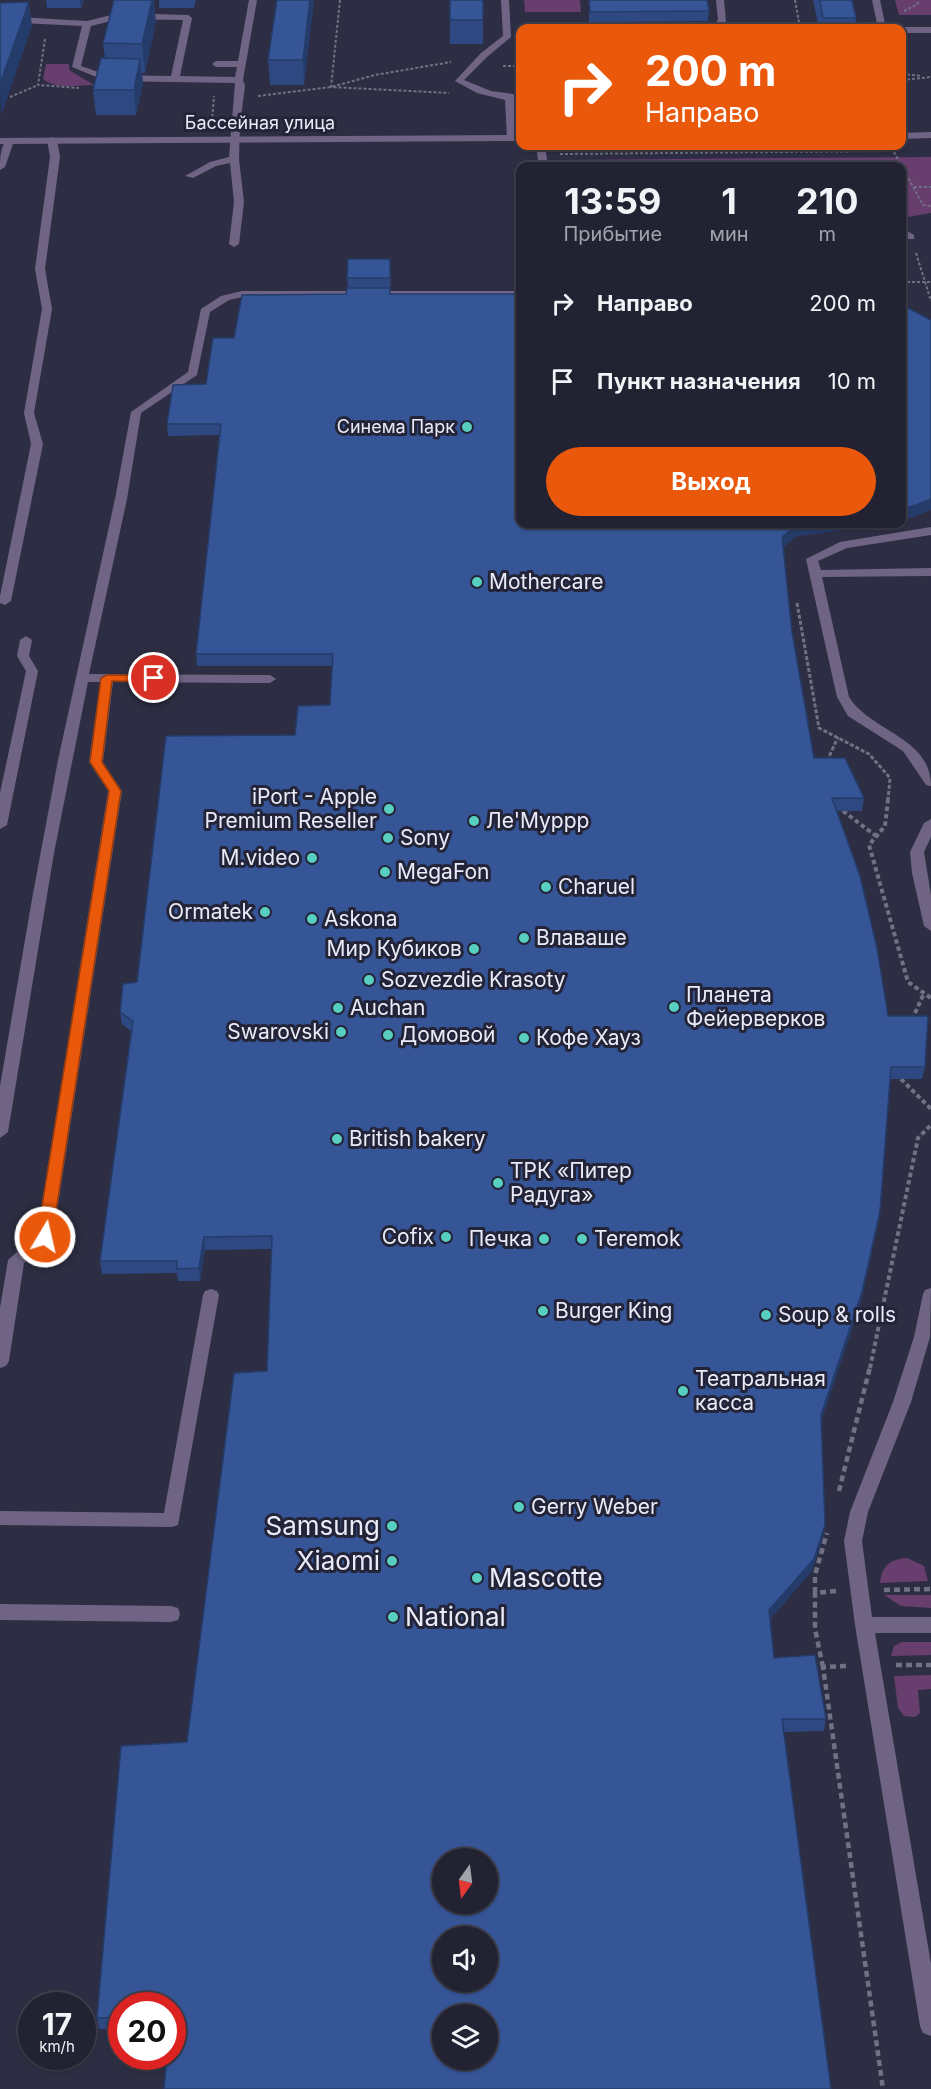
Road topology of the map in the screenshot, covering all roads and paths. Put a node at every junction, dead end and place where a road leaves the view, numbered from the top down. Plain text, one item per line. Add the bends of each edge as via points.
1 (253, 0) edge
2 (340, 0) edge
3 (505, 0) edge
4 (720, 0) edge
5 (795, 0) edge
6 (876, 0) edge
7 (0, 19) edge
8 (87, 24) junction
9 (718, 24) edge
10 (799, 24) edge
11 (881, 24) edge
12 (906, 30) edge
13 (931, 30) edge
14 (507, 37) junction
15 (516, 37) edge
16 (474, 65) junction
17 (213, 68) dead end
18 (241, 72) junction
19 (906, 74) edge
20 (929, 77) edge
21 (175, 79) junction
22 (906, 80) edge
23 (38, 86) dead end
24 (331, 87) junction
25 (476, 88) junction
26 (10, 97) edge
27 (239, 98) junction
28 (508, 98) junction
29 (516, 98) edge
30 (931, 135) edge
31 (906, 136) edge
32 (516, 138) edge
33 (52, 140) junction
34 (236, 140) junction
35 (4, 141) edge
36 (893, 151) dead end
37 (234, 159) junction
38 (899, 162) edge
39 (0, 167) edge
40 (906, 173) edge
41 (190, 176) dead end
42 (914, 187) junction
43 (931, 187) edge
44 (931, 207) edge
45 (906, 234) edge
46 (911, 237) joint
47 (234, 244) dead end
48 (906, 282) edge
49 (925, 282) junction
50 (931, 282) edge
51 (516, 294) edge
52 (931, 301) edge
53 (931, 531) edge
54 (931, 572) edge
55 (816, 574) junction
56 (819, 591) junction
57 (5, 601) dead end
58 (26, 640) dead end
59 (82, 678) junction
60 (107, 678) junction
61 (270, 679) dead end
62 (838, 737) junction
63 (823, 771) edge
64 (931, 782) edge
65 (843, 811) edge
66 (0, 821) edge
67 (931, 823) edge
68 (876, 836) junction
69 (931, 926) edge
70 (924, 993) junction
71 (931, 998) edge
72 (908, 1029) edge
73 (901, 1079) edge
74 (931, 1109) edge
75 (931, 1125) edge
76 (0, 1132) edge
77 (931, 1294) edge
78 (211, 1295) dead end
79 (0, 1361) edge
80 (837, 1501) dead end
81 (0, 1518) edge
82 (830, 1522) dead end
83 (931, 1589) edge
84 (877, 1590) dead end
85 (837, 1592) dead end
86 (815, 1593) junction
87 (0, 1612) edge
88 (171, 1614) dead end
89 (864, 1625) junction
90 (931, 1625) edge
91 (931, 1665) edge
92 (847, 1666) dead end
93 (889, 1666) dead end
94 (823, 1667) junction
95 (931, 2026) edge
96 (883, 2089) edge

1 - 18 street
2 - 24 path
3 - 14 street
4 - 9 street via 722,21
5 - 10 path
6 - 11 street
7 - 8 street
8 - 21 street via 76,67 106,78
8 - 21 street via 120,12 188,18
12 - 13 street
14 - 15 street
14 - 16 street
16 - 24 path via 451,62
16 - 25 street via 459,81
17 - 18 street
18 - 21 street
18 - 27 street
19 - 20 path
20 - 22 path
23 - 26 path
24 - 25 path via 441,94
24 - 27 path
25 - 28 street
27 - 34 street
28 - 29 street
28 - 32 street
30 - 31 street
32 - 34 street, Бассейная улица
33 - 34 street, Бассейная улица
33 - 35 street, Бассейная улица
33 - 57 street via 55,157 40,269 47,309 29,413 37,444
34 - 37 street
35 - 39 street
36 - 38 path
37 - 41 street
37 - 47 street via 239,202
40 - 42 path
42 - 43 path
42 - 44 path via 923,205
45 - 46 street
46 - 49 path
48 - 49 path
49 - 50 path
49 - 52 path
51 - 59 street via 242,294 213,304 205,311 193,373 136,412
53 - 55 street via 826,550 812,559
54 - 55 street
55 - 56 street
56 - 62 path via 795,590 819,728
56 - 64 street via 843,697 853,712 908,748
58 - 66 street via 23,656 32,671
59 - 60 street
59 - 76 street
60 - 61 street
60 - 79 street via 96,749 96,762 115,791 104,862 45,1237 16,1260
62 - 63 path
62 - 68 path via 869,754 890,778 885,826
65 - 68 path
67 - 69 street via 917,852
68 - 70 path via 869,845 908,981
70 - 71 path
70 - 72 path
73 - 74 path
75 - 80 path via 918,1138 878,1335
77 - 89 street via 902,1402 855,1531 855,1567
78 - 81 street via 172,1520
82 - 86 path via 815,1575
83 - 84 path
85 - 86 path
86 - 94 path via 814,1629
87 - 88 street
89 - 90 street
89 - 95 street
91 - 93 path
92 - 94 path
94 - 96 path

